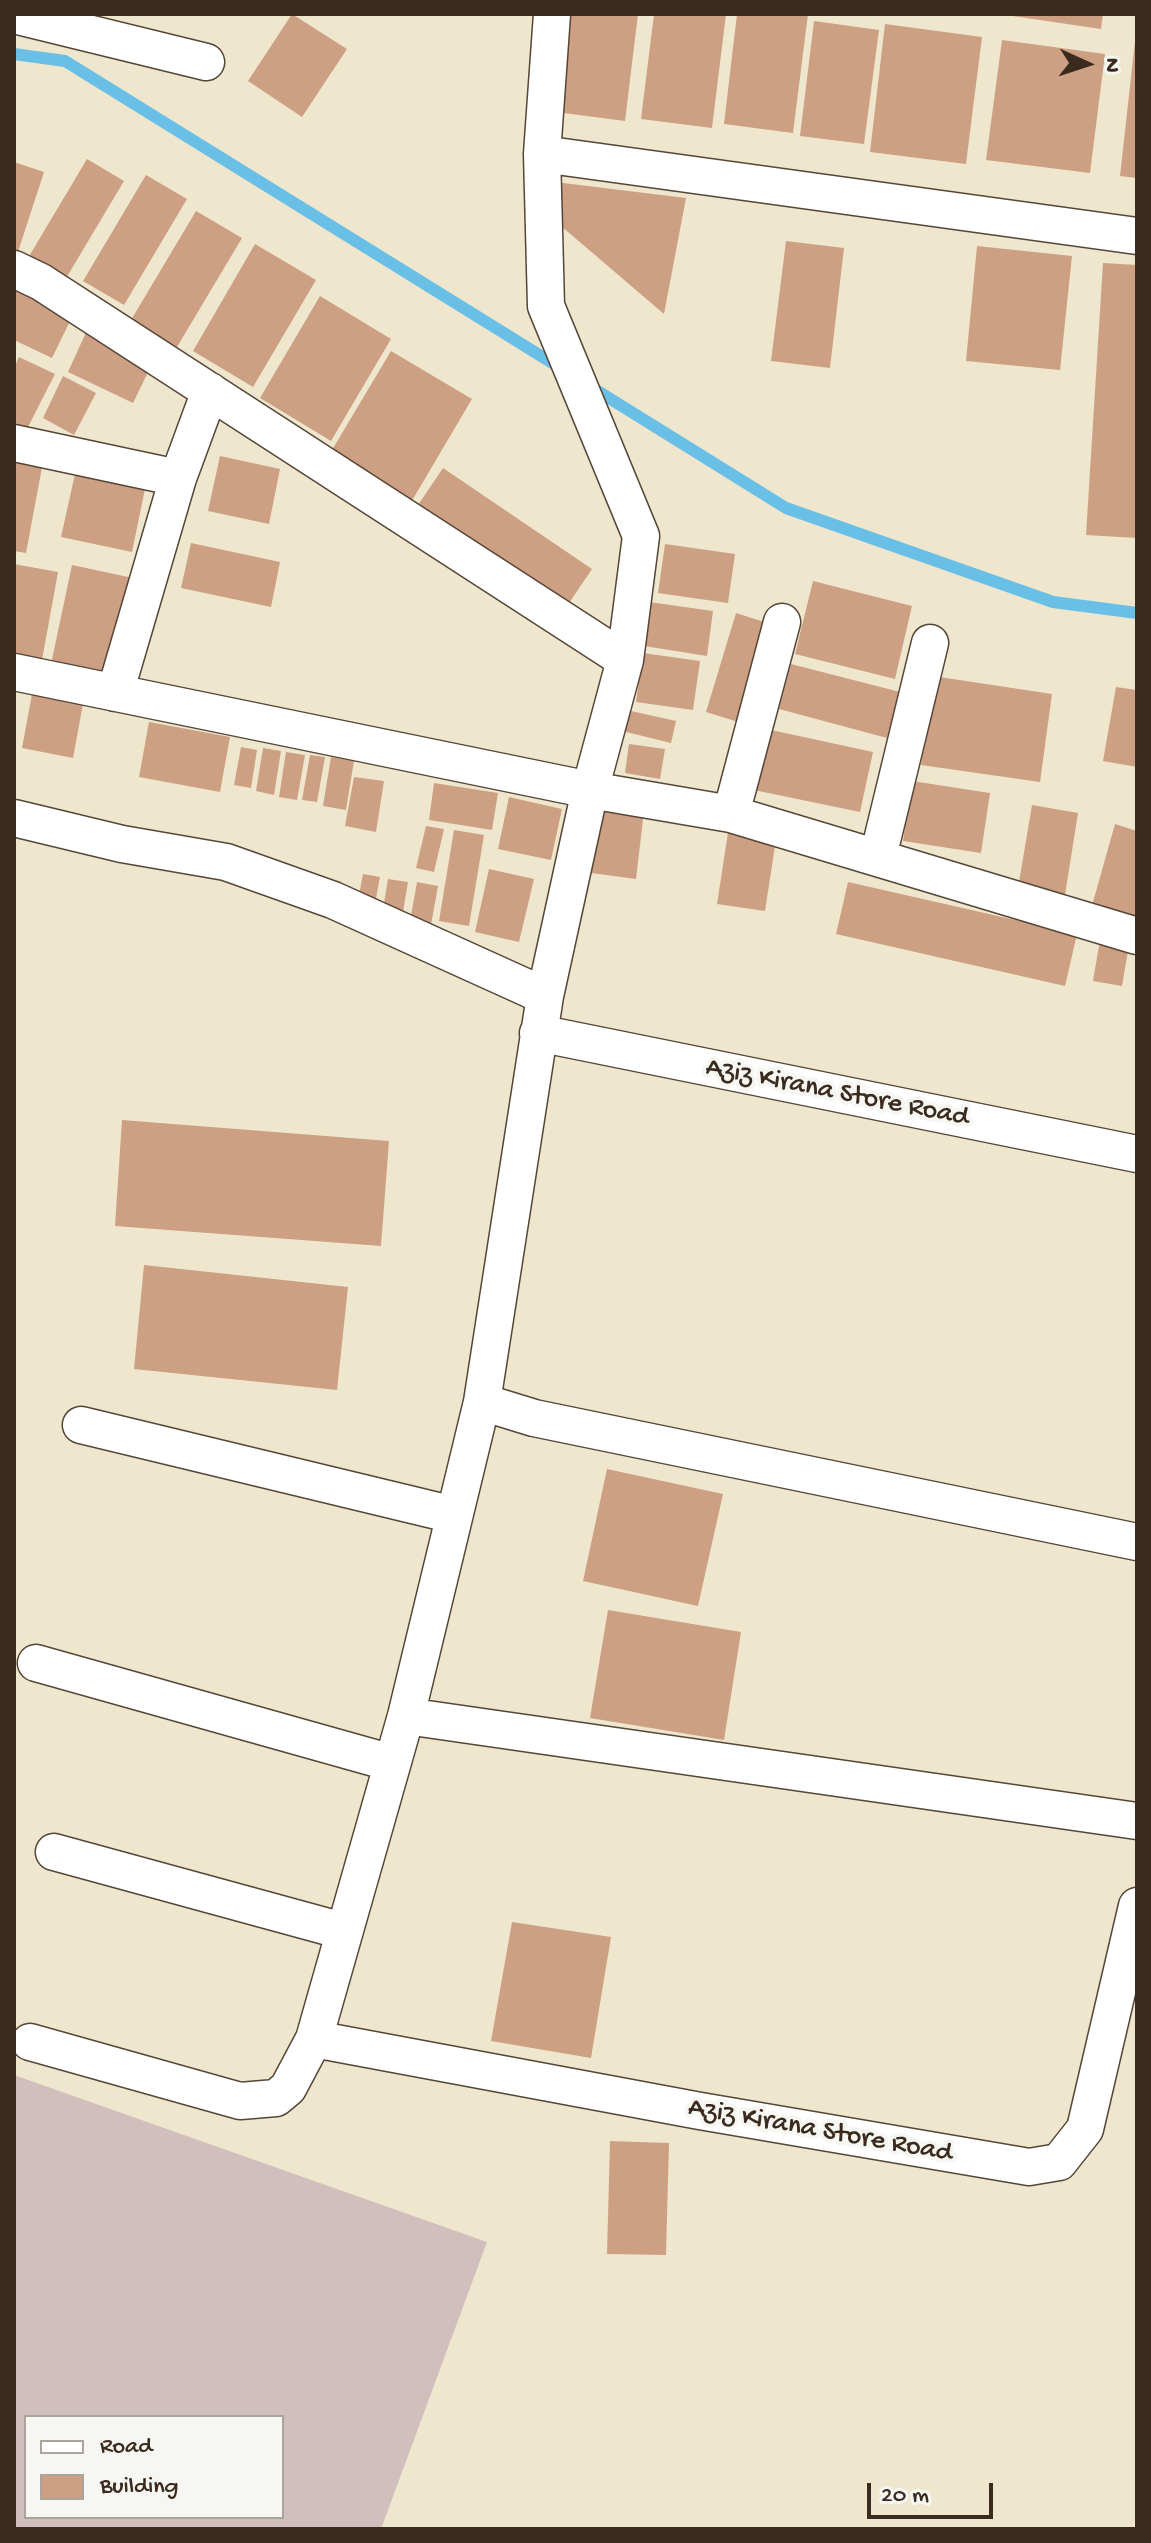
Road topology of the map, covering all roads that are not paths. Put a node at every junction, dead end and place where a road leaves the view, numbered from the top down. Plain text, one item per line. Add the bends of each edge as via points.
1 (552, 14) edge
2 (14, 15) edge
3 (206, 62) dead end
4 (542, 154) junction
5 (1137, 236) edge
6 (14, 269) edge
7 (210, 391) junction
8 (14, 443) edge
9 (178, 478) junction
10 (782, 622) dead end
11 (930, 643) dead end
12 (625, 660) junction
13 (14, 672) edge
14 (115, 693) junction
15 (590, 790) junction
16 (731, 814) junction
17 (14, 818) edge
18 (878, 857) junction
19 (1137, 936) edge
20 (545, 996) junction
21 (538, 1033) junction
22 (1137, 1154) edge
23 (482, 1402) junction
24 (81, 1425) dead end
25 (454, 1515) junction
26 (1137, 1542) edge
27 (36, 1663) dead end
28 (406, 1716) junction
29 (392, 1763) junction
30 (1137, 1821) edge
31 (54, 1852) dead end
32 (1137, 1906) edge
33 (343, 1931) junction
34 (314, 2039) junction
35 (30, 2042) dead end

1 - 4 street
2 - 3 street
4 - 5 street
4 - 12 street via 546,306 641,536
6 - 7 street
7 - 9 street
7 - 12 street
8 - 9 street
9 - 14 street
10 - 16 street
11 - 18 street
12 - 15 street
13 - 14 street
14 - 15 street
15 - 16 street
15 - 20 street
16 - 18 street
17 - 20 street via 226,862 333,900
18 - 19 street
20 - 21 street
21 - 22 street, Aziz Kirana Store Road
21 - 23 street
23 - 25 street
23 - 26 street via 534,1418
24 - 25 street
25 - 28 street
27 - 29 street
28 - 29 street
28 - 30 street
29 - 33 street
31 - 33 street
32 - 34 street, Aziz Kirana Store Road via 1085,2129 1059,2162 1044,2165 1029,2167 700,2111
33 - 34 street
34 - 35 street via 288,2088 276,2098 240,2101

